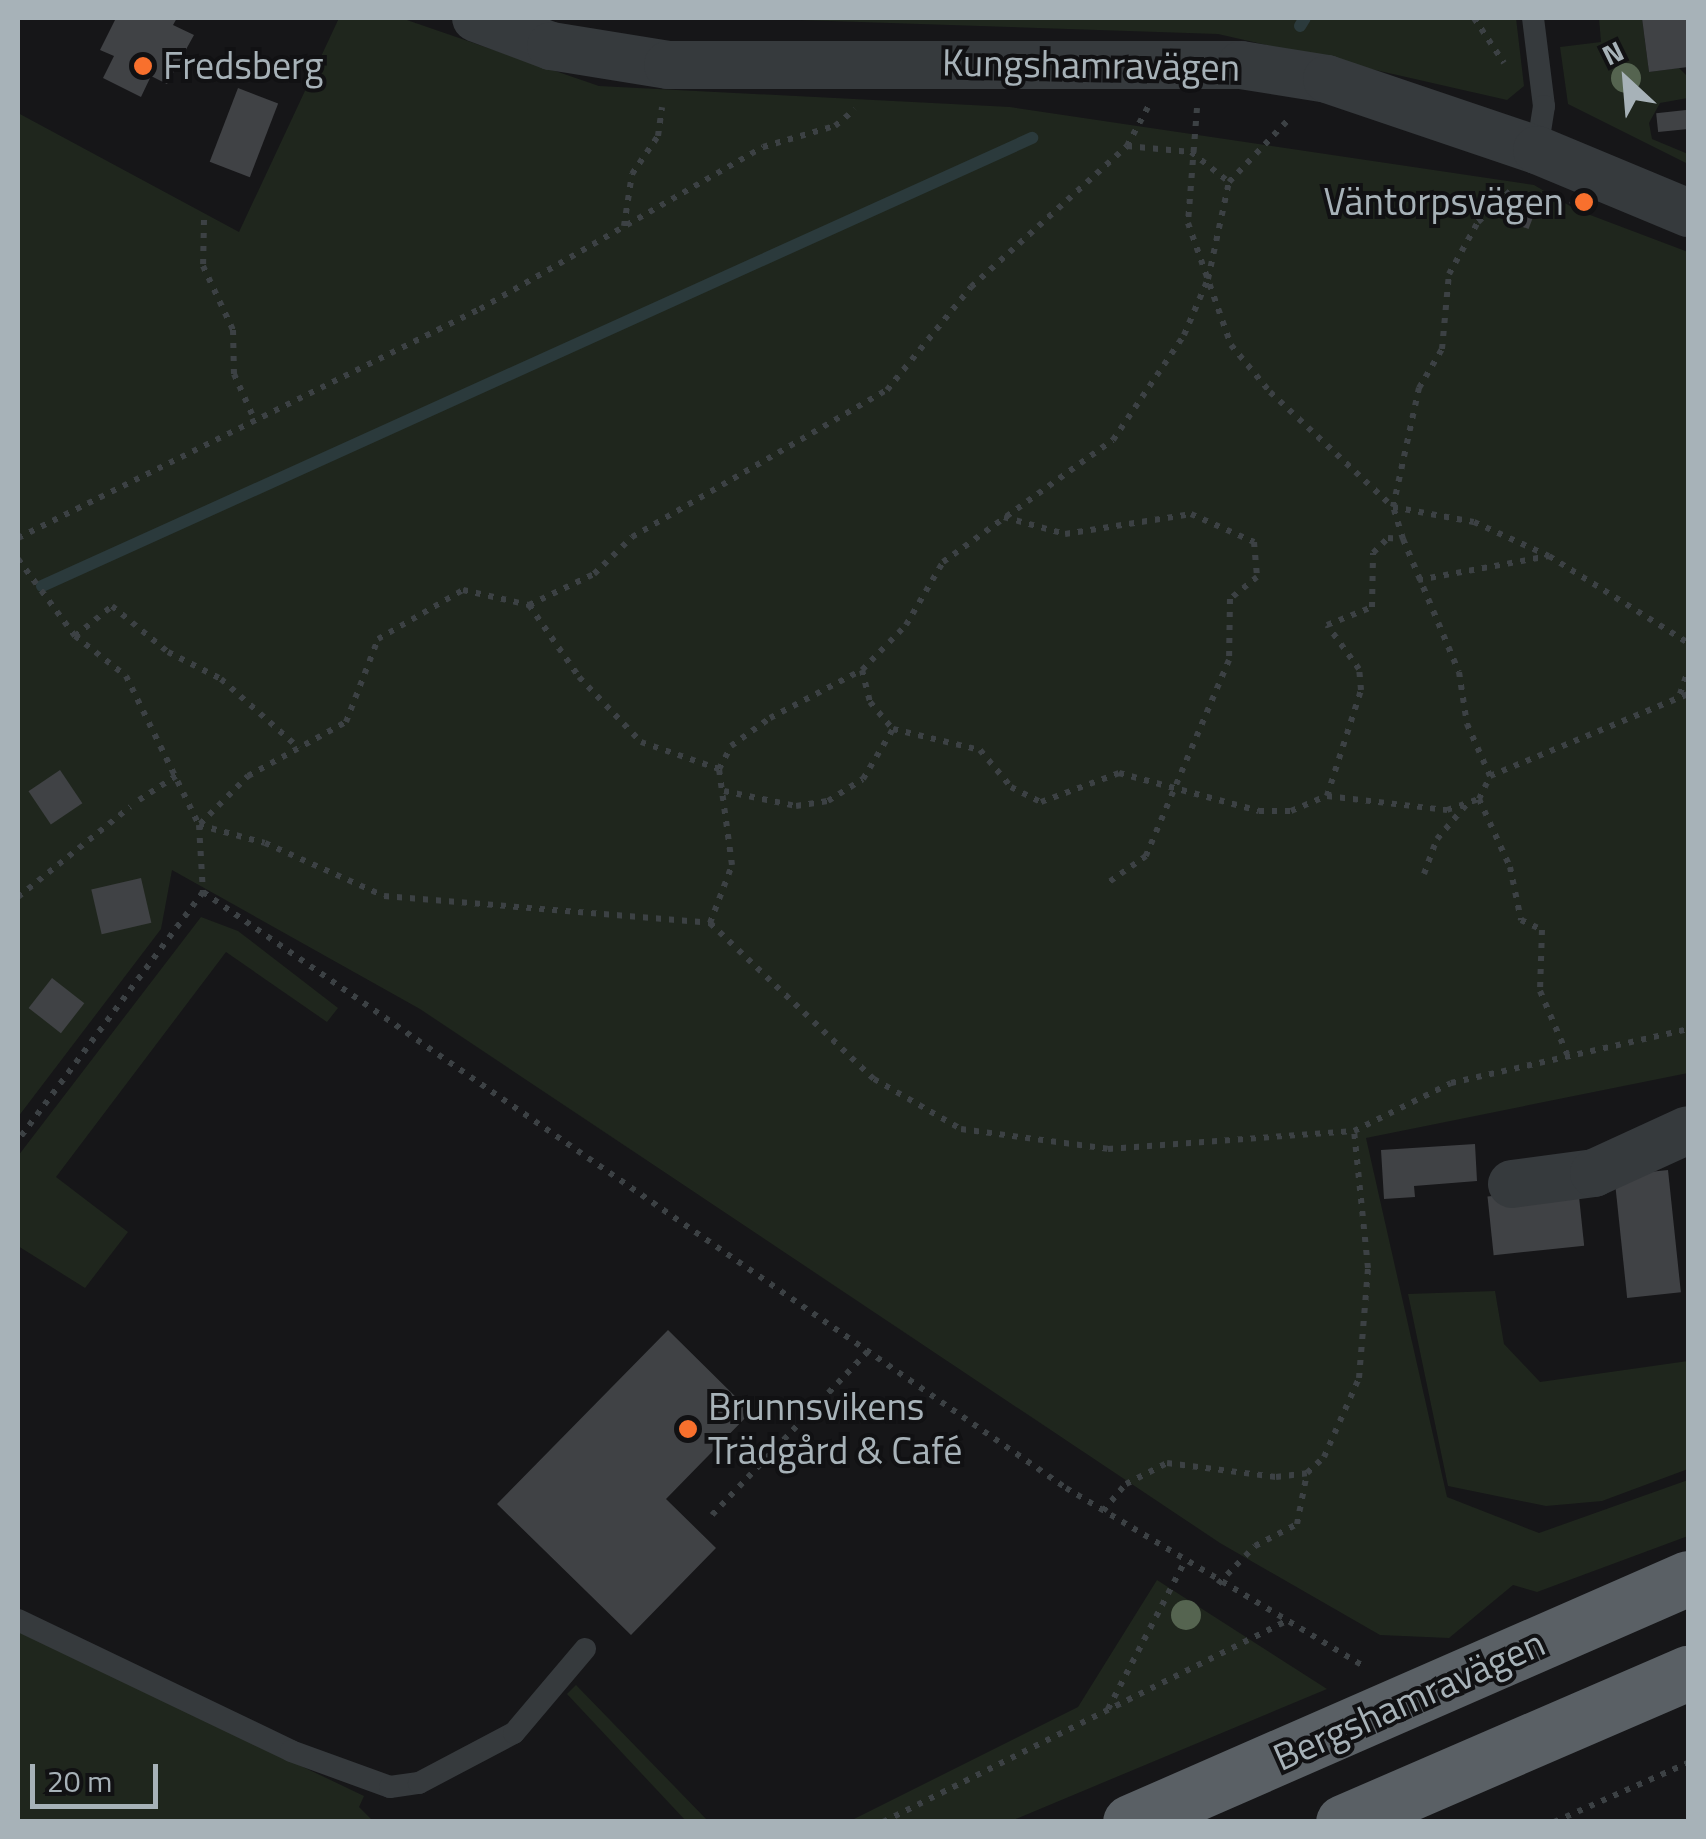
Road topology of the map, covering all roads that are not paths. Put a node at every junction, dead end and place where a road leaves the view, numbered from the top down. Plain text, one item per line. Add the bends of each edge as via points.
1 (476, 18) edge
2 (1533, 18) edge
3 (1537, 150) junction
4 (1688, 213) edge
5 (1688, 1130) edge
6 (1512, 1184) dead end
7 (1688, 1578) edge
8 (18, 1620) edge
9 (585, 1649) dead end
10 (1688, 1674) edge
11 (1130, 1822) edge
12 (1343, 1822) edge

1 - 3 street, Kungshamravägen via 551,46 668,65 1186,65 1327,79
2 - 3 lane via 1544,106
3 - 4 street, Kungshamravägen
5 - 6 street via 1594,1173
7 - 11 highway, Bergshamravägen
8 - 9 lane via 291,1751 390,1787 419,1783 514,1732
10 - 12 highway

